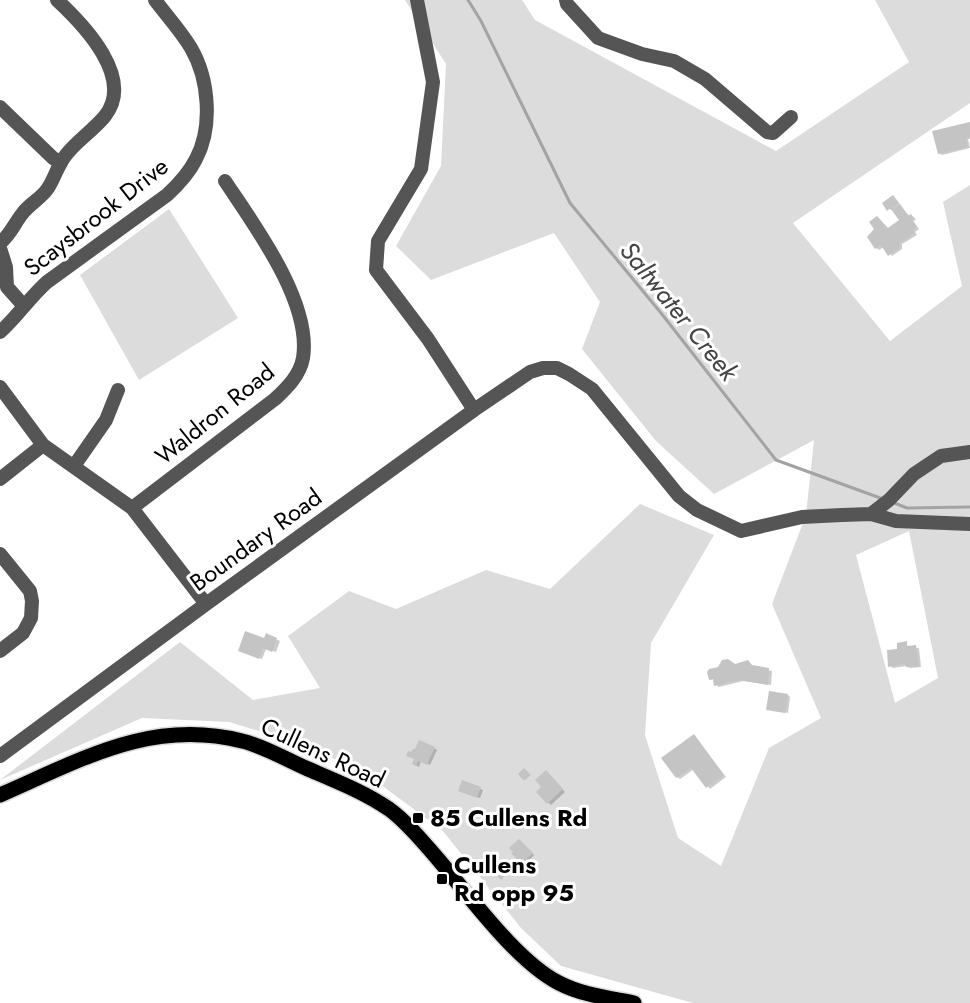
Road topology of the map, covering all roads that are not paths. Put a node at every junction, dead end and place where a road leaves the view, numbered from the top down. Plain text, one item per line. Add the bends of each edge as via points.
1 (57, 0) edge
2 (155, 0) edge
3 (417, 0) edge
4 (566, 0) edge
5 (0, 107) edge
6 (791, 117) dead end
7 (61, 163) junction
8 (225, 180) dead end
9 (0, 243) edge
10 (0, 248) edge
11 (24, 306) junction
12 (0, 332) edge
13 (0, 387) edge
14 (118, 390) dead end
15 (474, 410) junction
16 (43, 445) junction
17 (970, 452) edge
18 (74, 466) junction
19 (0, 479) edge
20 (132, 508) junction
21 (871, 514) junction
22 (970, 525) edge
23 (0, 554) edge
24 (206, 604) junction
25 (0, 651) edge
26 (0, 756) edge
27 (0, 795) edge
28 (634, 1003) edge

1 - 7 street via 101,52 114,80 113,102 105,116
2 - 11 street, Scaysbrook Drive via 191,48 201,74 206,101 201,148 181,182 167,195 46,282
3 - 15 street via 433,82 421,169 378,241 376,270 428,339
4 - 6 street via 598,38 642,54 674,60 705,79 767,132 773,133
5 - 7 street
7 - 9 street via 48,189 30,204
8 - 20 street, Waldron Road via 278,261 303,329 303,359 293,382 275,399
10 - 11 street via 7,287
11 - 12 street, Scaysbrook Drive
13 - 16 street
14 - 18 street via 106,420
15 - 21 street, Boundary Road via 530,372 552,367 592,389 679,496 697,510 741,531 802,518
15 - 24 street, Boundary Road
16 - 18 street
16 - 19 street
17 - 21 street via 941,456 914,474
18 - 20 street
20 - 24 street
21 - 22 street via 896,521
23 - 25 street via 30,591 32,601 31,618 23,633
24 - 26 street, Boundary Road
27 - 28 main road, Cullens Road via 138,740 186,733 244,741 361,792 391,810 543,973 589,994

